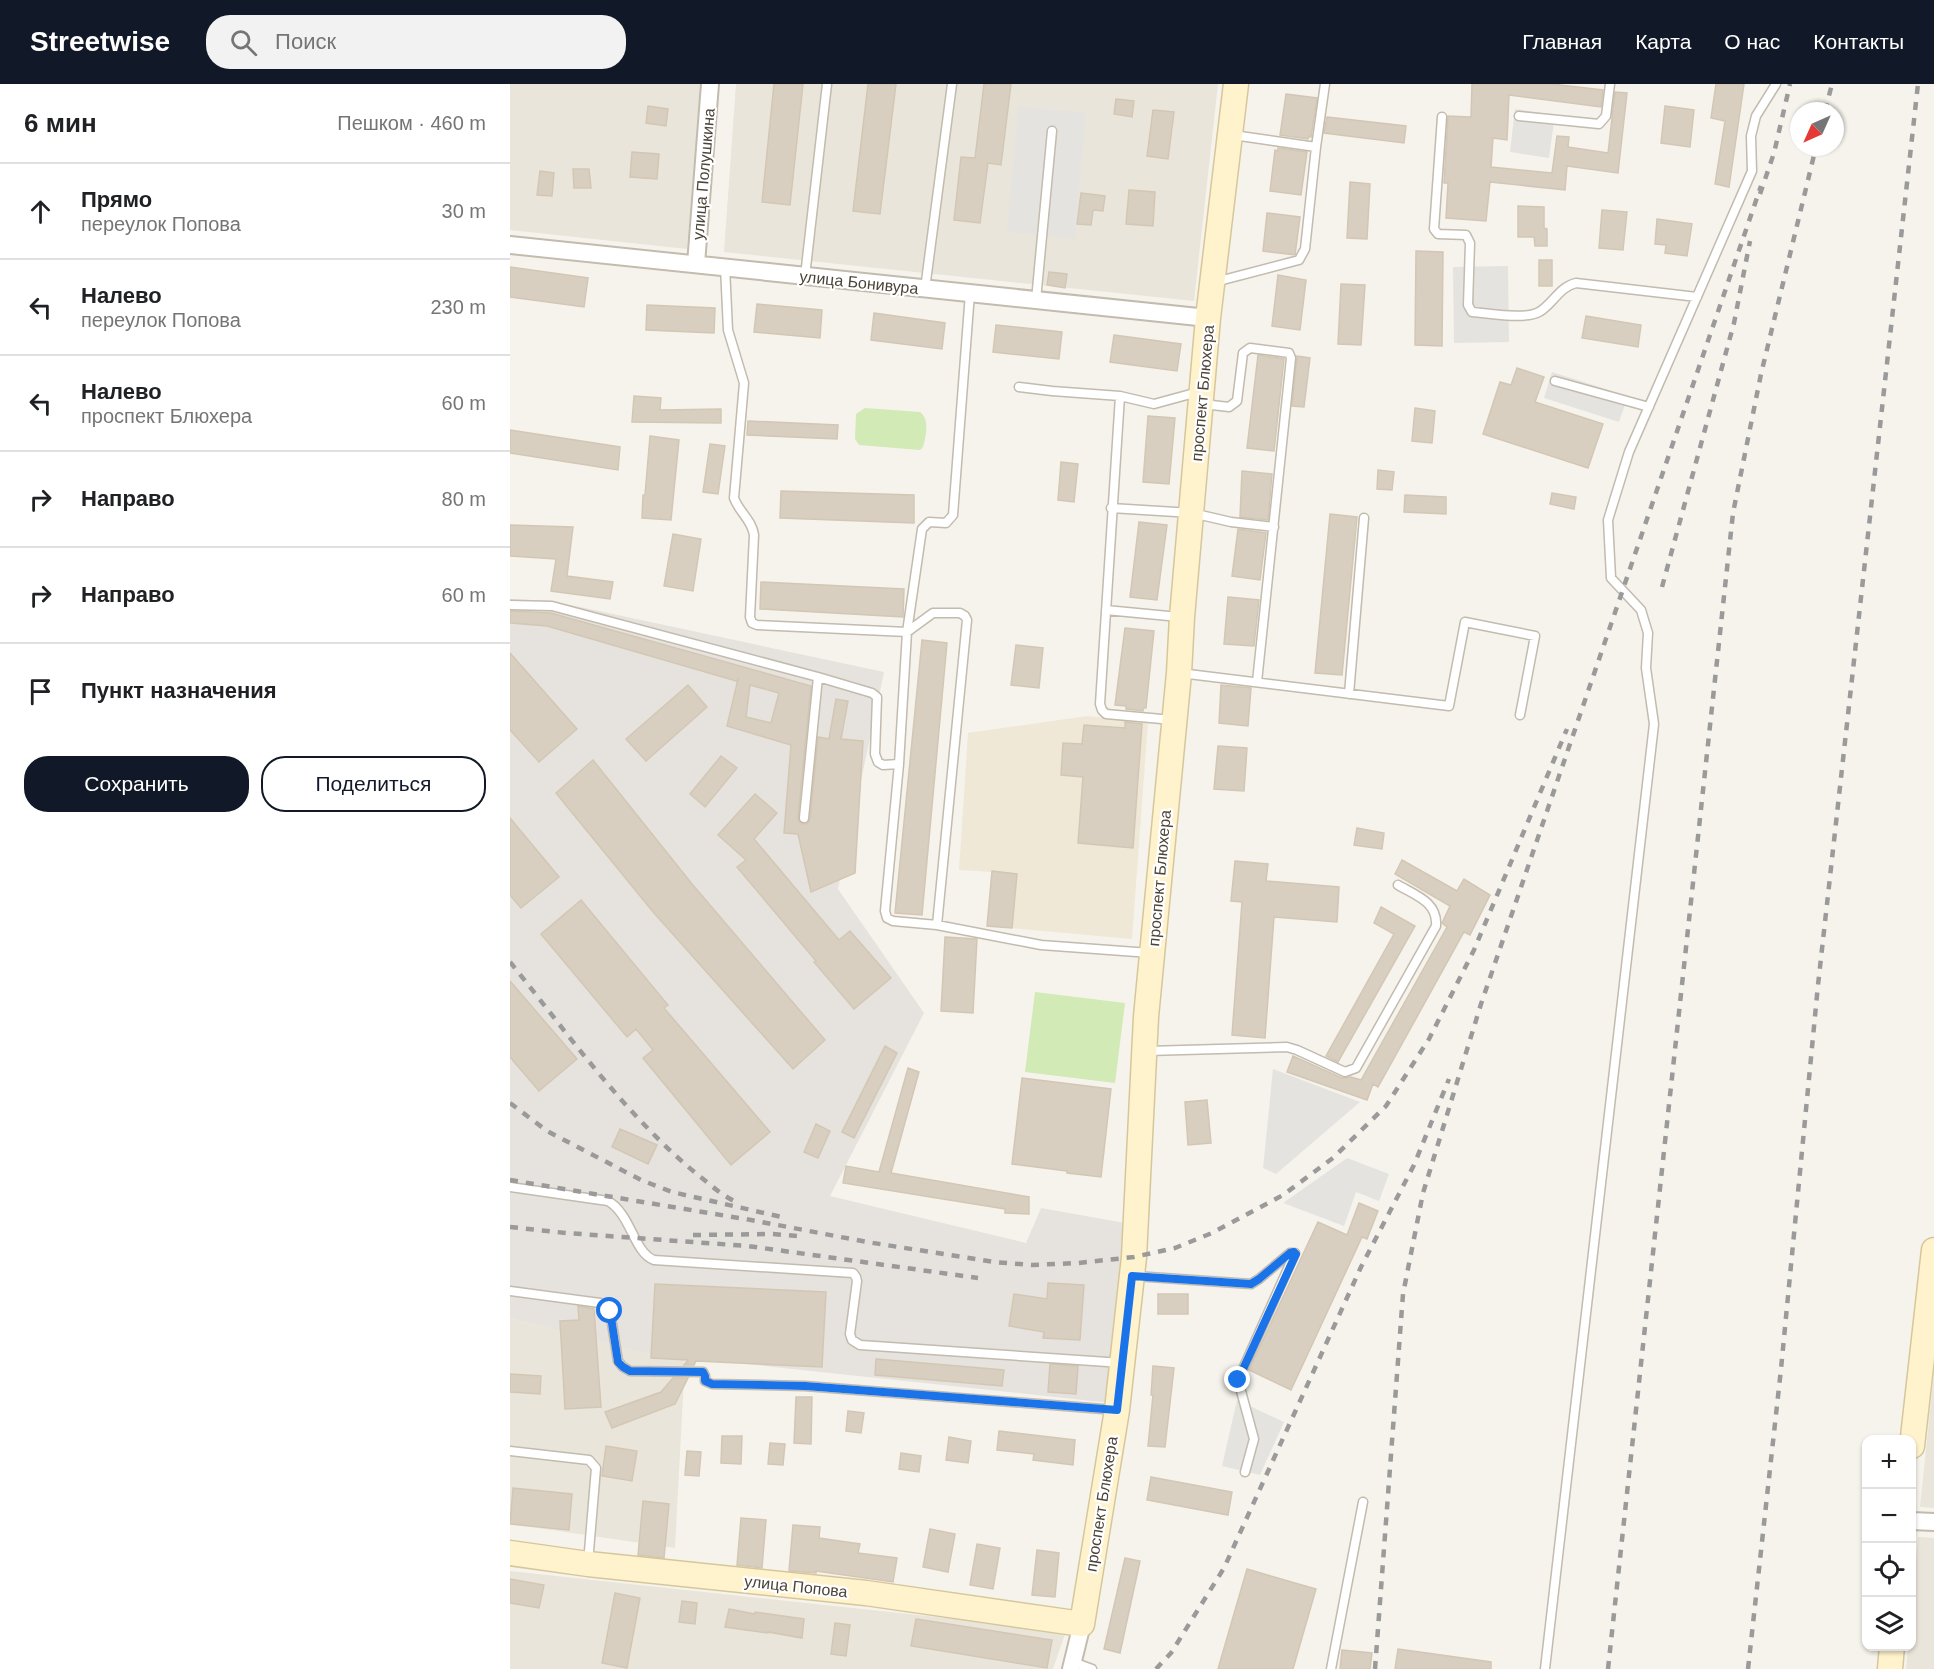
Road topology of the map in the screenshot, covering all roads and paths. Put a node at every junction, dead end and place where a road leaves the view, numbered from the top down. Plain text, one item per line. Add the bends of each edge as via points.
1 (710, 84) edge
2 (827, 84) edge
3 (952, 84) edge
4 (1236, 84) edge
5 (1325, 84) edge
6 (1610, 84) edge
7 (1776, 84) edge
8 (1518, 116) dead end
9 (1442, 117) dead end
10 (1052, 131) dead end
11 (1230, 134) junction
12 (1316, 147) junction
13 (510, 245) edge
14 (696, 264) junction
15 (725, 267) junction
16 (804, 276) junction
17 (1212, 283) junction
18 (925, 289) junction
19 (970, 293) junction
20 (1697, 297) junction
21 (1036, 300) junction
22 (1208, 318) junction
23 (1555, 381) dead end
24 (1019, 387) dead end
25 (1120, 396) junction
26 (1201, 398) junction
27 (1649, 407) junction
28 (1111, 508) junction
29 (1192, 513) junction
30 (1364, 518) dead end
31 (1274, 527) junction
32 (510, 604) edge
33 (1106, 610) junction
34 (1182, 617) junction
35 (907, 632) junction
36 (1179, 673) junction
37 (818, 677) junction
38 (1257, 682) junction
39 (1349, 694) junction
40 (1520, 715) dead end
41 (1174, 720) junction
42 (899, 764) junction
43 (804, 818) dead end
44 (1398, 885) dead end
45 (937, 926) junction
46 (1152, 954) junction
47 (1144, 1051) junction
48 (510, 1187) edge
49 (1934, 1250) edge
50 (1132, 1276) junction
51 (510, 1291) edge
52 (1122, 1363) junction
53 (1117, 1410) junction
54 (1912, 1435) edge
55 (510, 1451) edge
56 (1245, 1472) dead end
57 (1363, 1502) dead end
58 (1916, 1521) edge
59 (1934, 1522) edge
60 (510, 1553) edge
61 (588, 1564) junction
62 (1082, 1624) junction
63 (1892, 1651) edge
64 (1072, 1665) edge
65 (1092, 1669) edge
66 (1331, 1669) edge
67 (1545, 1669) edge
68 (1890, 1669) edge

1 - 14 street, улица Полушкина
2 - 16 lane
3 - 18 lane
4 - 11 street, проспект Блюхера
5 - 12 lane
6 - 8 lane via 1606,116 1599,124
7 - 20 lane via 1756,116 1751,136 1752,171
9 - 20 lane via 1434,229 1438,234 1466,235 1470,243 1468,305 1472,312 1529,316 1540,312 1567,285 1576,283
10 - 21 lane
11 - 12 lane
11 - 17 street, проспект Блюхера
12 - 17 lane via 1305,249 1299,260
13 - 14 street, улица Бонивура
14 - 15 street, улица Бонивура
15 - 16 street, улица Бонивура
15 - 35 lane via 728,330 744,383 734,498 751,523 754,535 752,623
16 - 18 street, улица Бонивура
17 - 22 street, проспект Блюхера
18 - 19 street, улица Бонивура
19 - 21 street, улица Бонивура
19 - 35 lane via 953,515 946,522 928,522 922,529
20 - 27 lane
21 - 22 street, улица Бонивура
22 - 26 street, проспект Блюхера
23 - 27 lane
24 - 25 lane
25 - 26 lane via 1154,404
25 - 28 lane
26 - 29 street, проспект Блюхера
26 - 31 lane via 1229,407 1237,401 1246,350 1289,353
27 - 67 lane via 1629,452 1608,520 1611,578 1641,610 1648,633 1646,668 1654,724
28 - 29 lane
28 - 33 lane
29 - 31 lane
29 - 34 street, проспект Блюхера
30 - 39 lane
31 - 38 lane
32 - 37 lane via 552,606
33 - 34 lane
33 - 41 lane via 1102,710 1106,714
34 - 36 street, проспект Блюхера
35 - 42 lane
35 - 45 lane via 933,613 960,613 967,620
36 - 38 lane
36 - 41 street, проспект Блюхера
37 - 42 lane via 877,697 875,754 883,765
37 - 43 lane
38 - 39 lane
39 - 40 lane via 1449,706 1465,622 1535,636
41 - 46 street, проспект Блюхера
42 - 45 lane via 885,910 887,918 893,921
44 - 47 lane via 1431,906 1436,926 1356,1068 1345,1072 1287,1047
45 - 46 lane via 1041,945
46 - 47 street, проспект Блюхера
47 - 50 street, проспект Блюхера
48 - 52 lane via 608,1201 620,1210 645,1254 654,1260 853,1273 857,1281 850,1334 860,1345
49 - 54 street
50 - 52 street, проспект Блюхера
50 - 56 lane via 1251,1284 1295,1253 1238,1380 1254,1439
51 - 53 lane via 600,1303 610,1311 618,1362 630,1371 703,1372 705,1381 712,1384 805,1386
52 - 53 street, проспект Блюхера
53 - 62 street, проспект Блюхера
55 - 61 lane via 589,1460 596,1468
57 - 66 lane
58 - 59 street
60 - 61 street, улица Попова
61 - 62 street, улица Попова via 866,1593
62 - 64 street, проспект Блюхера
63 - 68 street
64 - 65 lane

